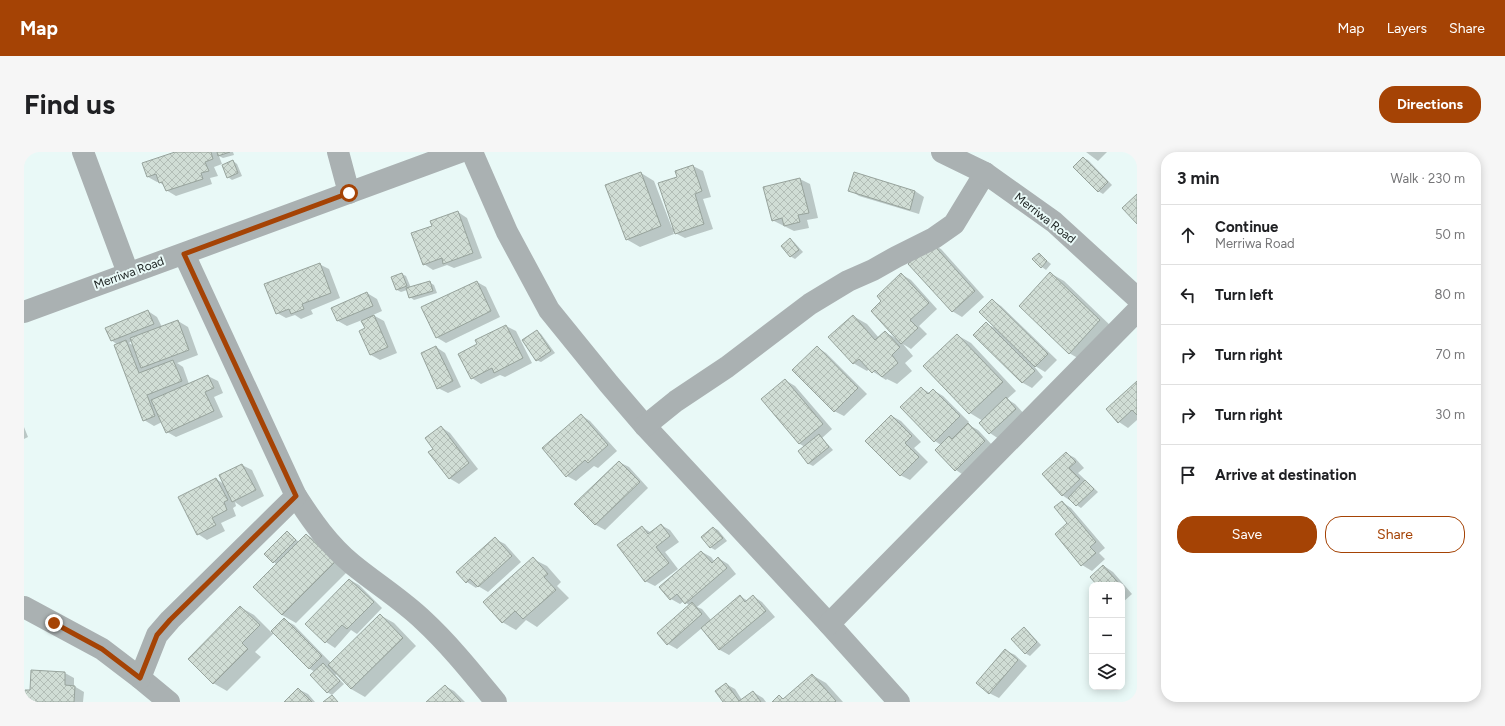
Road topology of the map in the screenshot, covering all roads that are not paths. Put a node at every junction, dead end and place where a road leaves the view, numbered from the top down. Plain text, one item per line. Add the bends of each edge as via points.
1 (83, 152) edge
2 (338, 152) edge
3 (460, 152) edge
4 (472, 152) edge
5 (942, 152) edge
6 (985, 173) junction
7 (349, 193) junction
8 (184, 254) junction
9 (128, 273) junction
10 (1137, 298) edge
11 (1137, 311) edge
12 (24, 312) edge
13 (645, 426) junction
14 (296, 496) junction
15 (24, 607) edge
16 (829, 624) junction
17 (140, 678) junction
18 (169, 702) edge
19 (496, 702) edge
20 (899, 702) edge

1 - 9 street
2 - 7 street
3 - 7 street, Merriwa Road
4 - 13 street via 507,232 549,310
5 - 6 street, Merriwa Road
6 - 10 street, Merriwa Road via 1054,222
6 - 13 street via 954,224 934,238 848,280 810,304
7 - 8 street, Merriwa Road
8 - 9 street, Merriwa Road
8 - 14 street
9 - 12 street, Merriwa Road
11 - 16 street
13 - 16 street
14 - 17 street via 157,635
14 - 19 street via 313,524 329,541 351,563 384,587 423,621
15 - 17 street via 102,649
16 - 20 street
17 - 18 street

